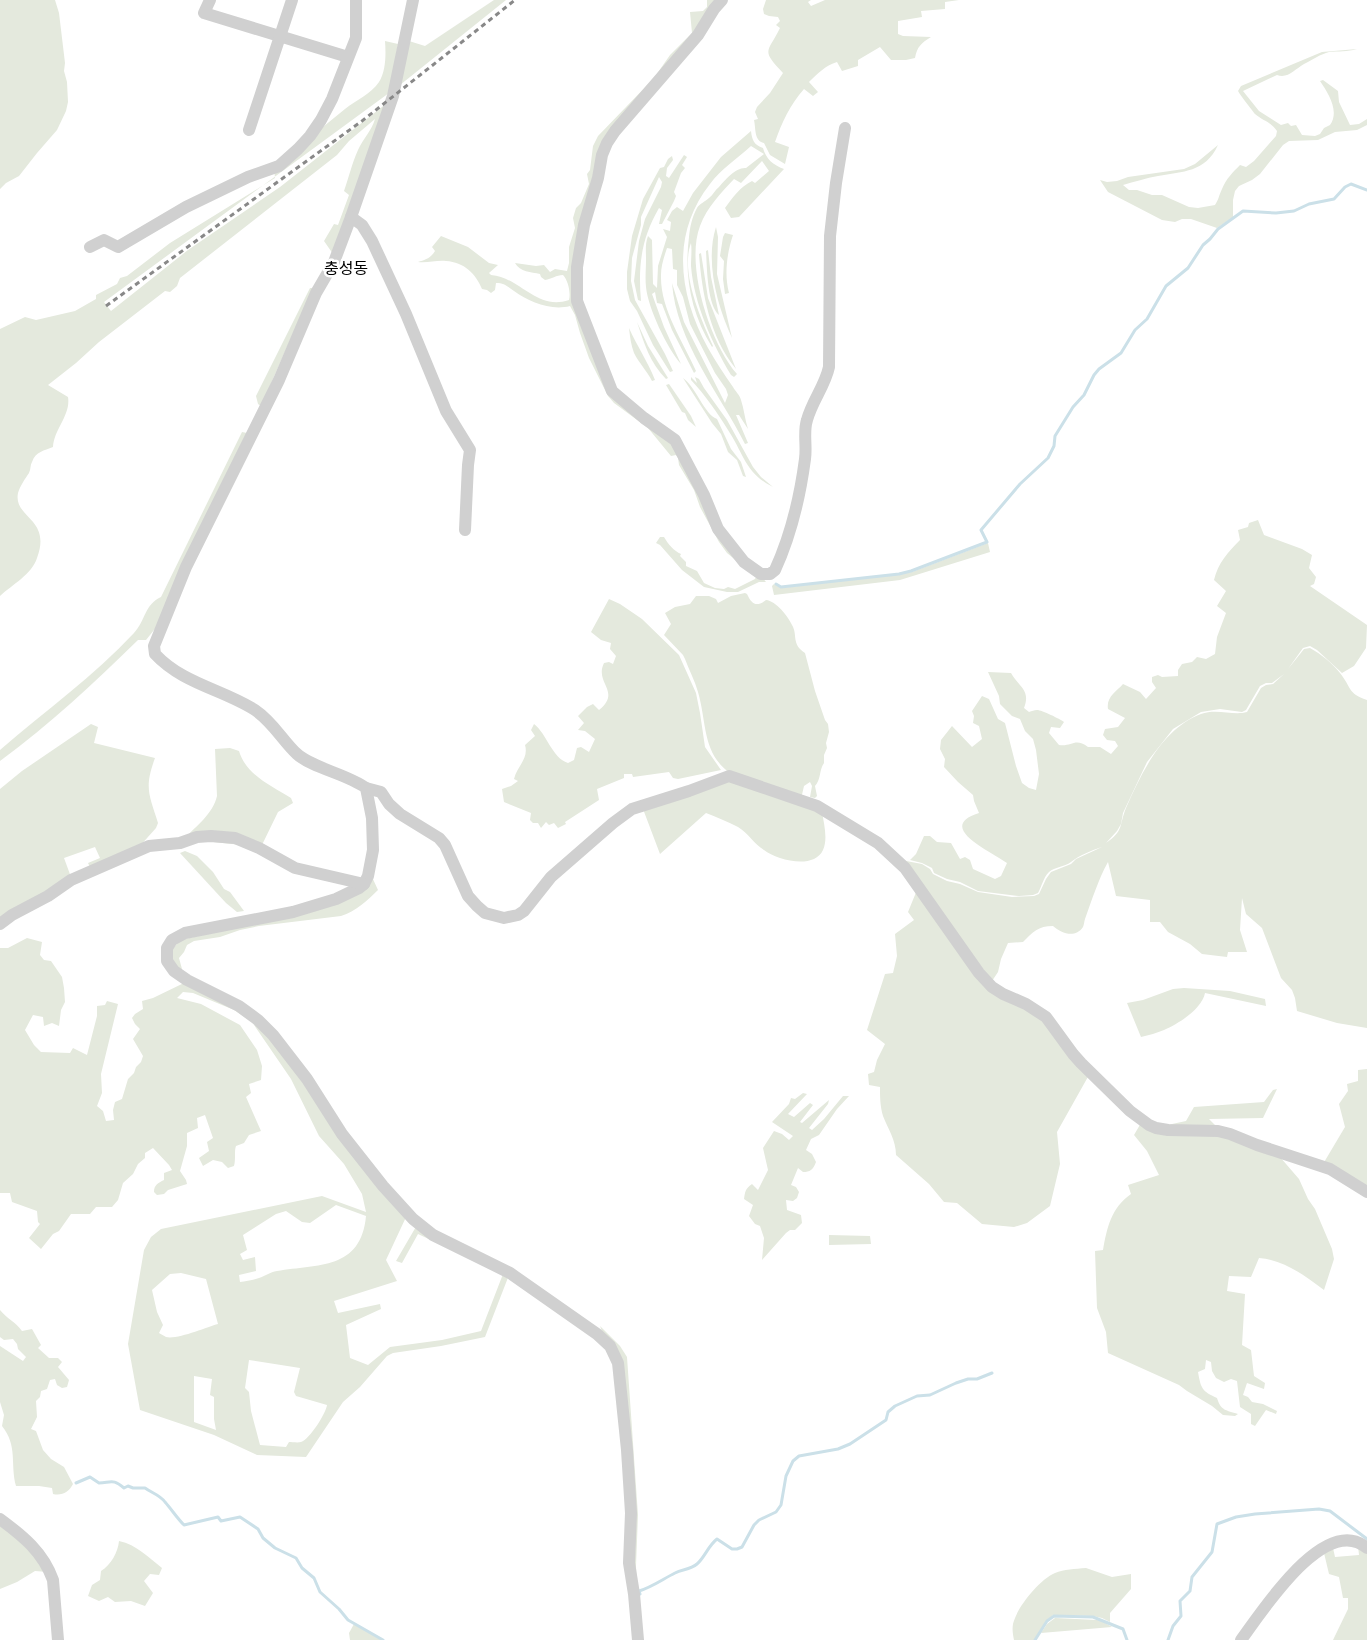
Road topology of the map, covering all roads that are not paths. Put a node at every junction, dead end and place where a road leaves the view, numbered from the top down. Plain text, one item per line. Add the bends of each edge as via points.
1 (210, 0) edge
2 (292, 0) edge
3 (356, 0) edge
4 (413, 0) edge
5 (722, 0) edge
6 (280, 35) junction
7 (348, 57) junction
8 (846, 128) dead end
9 (249, 130) dead end
10 (351, 217) junction
11 (90, 247) dead end
12 (465, 530) dead end
13 (366, 788) junction
14 (364, 884) junction
15 (0, 924) edge
16 (1367, 1192) edge
17 (0, 1519) edge
18 (1367, 1548) edge
19 (58, 1640) edge
20 (638, 1640) edge
21 (1241, 1640) edge

1 - 6 street via 204,12
2 - 6 street
3 - 7 street via 356,38
4 - 10 street via 394,96
5 - 8 street via 698,35 607,143 580,243 577,300 612,391 675,440 718,529 744,562 762,574 775,570 791,530 806,456 806,421 829,367 830,236
6 - 7 street
6 - 9 street
7 - 11 street via 321,120 310,136 279,166 186,207 118,247 104,240
10 - 12 street via 362,225 372,242 446,411 470,450
10 - 13 street via 334,262 316,293 279,380 186,568 154,646 161,661 184,677 255,710 270,722 298,755
13 - 14 street via 372,818 373,850
13 - 16 street via 381,792 400,814 439,838 468,896 486,913 504,918 524,911 551,877 632,809 729,776 817,806 878,843 894,857 992,987 1046,1017 1081,1063 1149,1126 1230,1134 1330,1169
14 - 15 street via 295,868 235,838 198,837 180,843 149,846 71,880
14 - 20 street via 342,896 293,912 185,933 172,940 167,948 167,961 187,980 239,1006 273,1035 307,1079 342,1134 413,1218 433,1235 510,1273 610,1346 618,1363 626,1440 631,1512 629,1563
17 - 19 street via 24,1537 50,1572
18 - 21 street via 1357,1541 1348,1541 1332,1544 1317,1552 1277,1590

